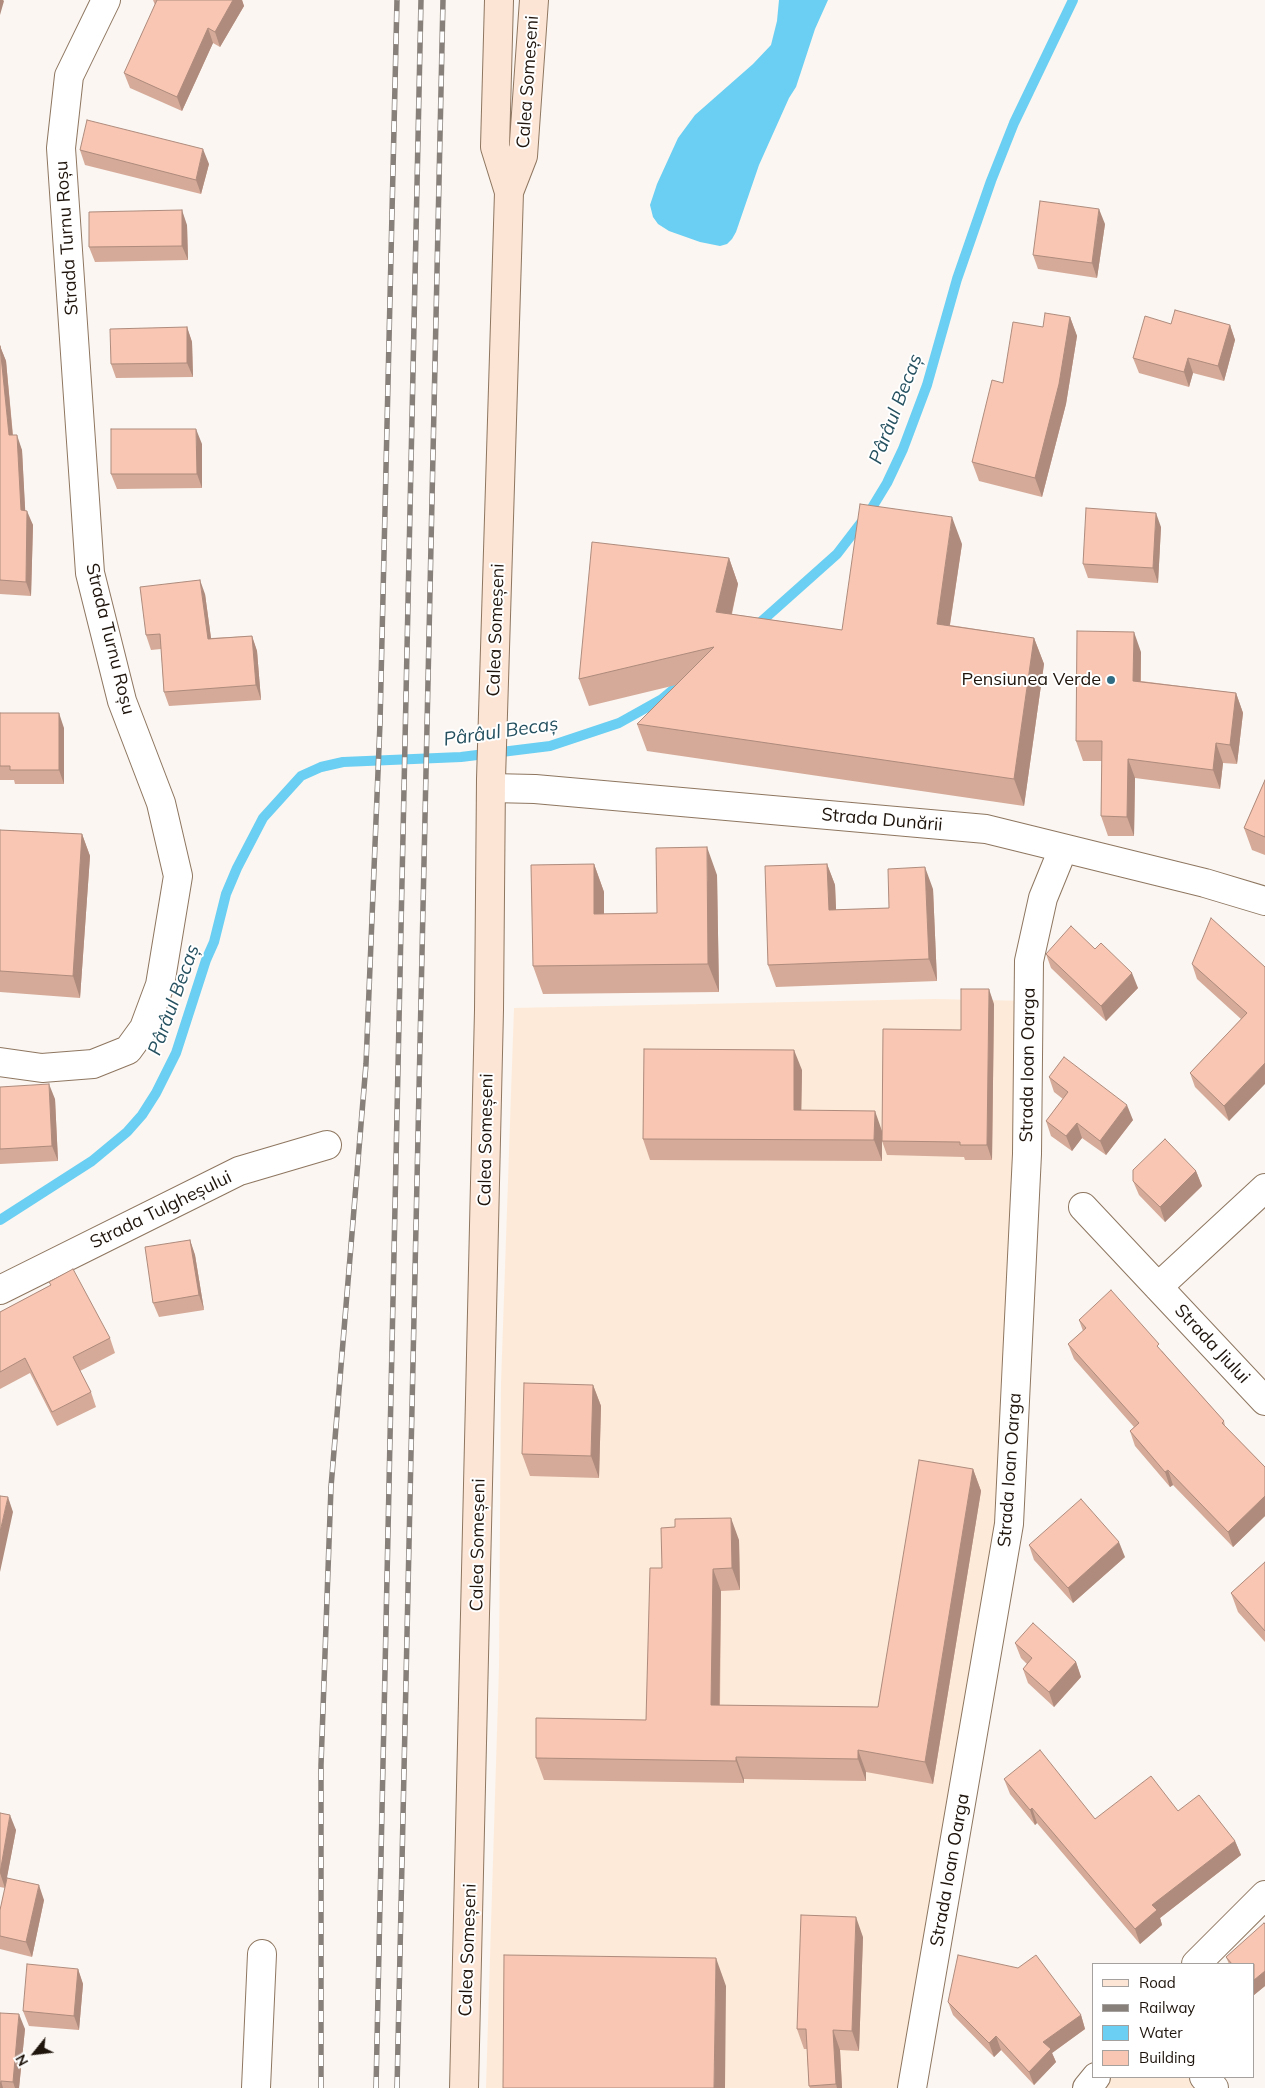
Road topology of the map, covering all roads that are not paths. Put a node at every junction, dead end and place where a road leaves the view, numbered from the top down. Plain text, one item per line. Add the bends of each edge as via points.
1 (106, 0) edge
2 (499, 0) edge
3 (534, 0) edge
4 (508, 192) junction
5 (491, 784) junction
6 (1063, 849) junction
7 (1265, 901) edge
8 (0, 1062) edge
9 (327, 1145) dead end
10 (1265, 1188) edge
11 (1083, 1207) dead end
12 (1158, 1287) junction
13 (0, 1290) edge
14 (1265, 1400) edge
15 (1265, 1895) edge
16 (262, 1954) dead end
17 (1197, 1963) edge
18 (1205, 2078) edge
19 (256, 2088) edge
20 (464, 2088) edge
21 (912, 2088) edge
22 (1214, 2088) edge

1 - 8 street, Strada Turnu Roșu via 69,76 61,148 90,573 122,701 161,803 178,876 160,985 144,1028 128,1050 93,1064 42,1068
2 - 4 main road, Calea Someșeni via 495,147
3 - 4 main road, Calea Someșeni via 523,156
4 - 5 main road, Calea Someșeni
5 - 6 street, Strada Dunării via 986,829
5 - 20 main road, Calea Someșeni via 489,1010
6 - 7 street, Strada Dunării
6 - 21 street, Strada Ioan Oarga via 1043,898 1029,961 1027,1154 1009,1524
9 - 13 street, Strada Tulgheșului via 239,1171
10 - 12 street
11 - 12 street, Strada Jiului
12 - 14 street, Strada Jiului
15 - 17 street
16 - 19 street
18 - 22 street

